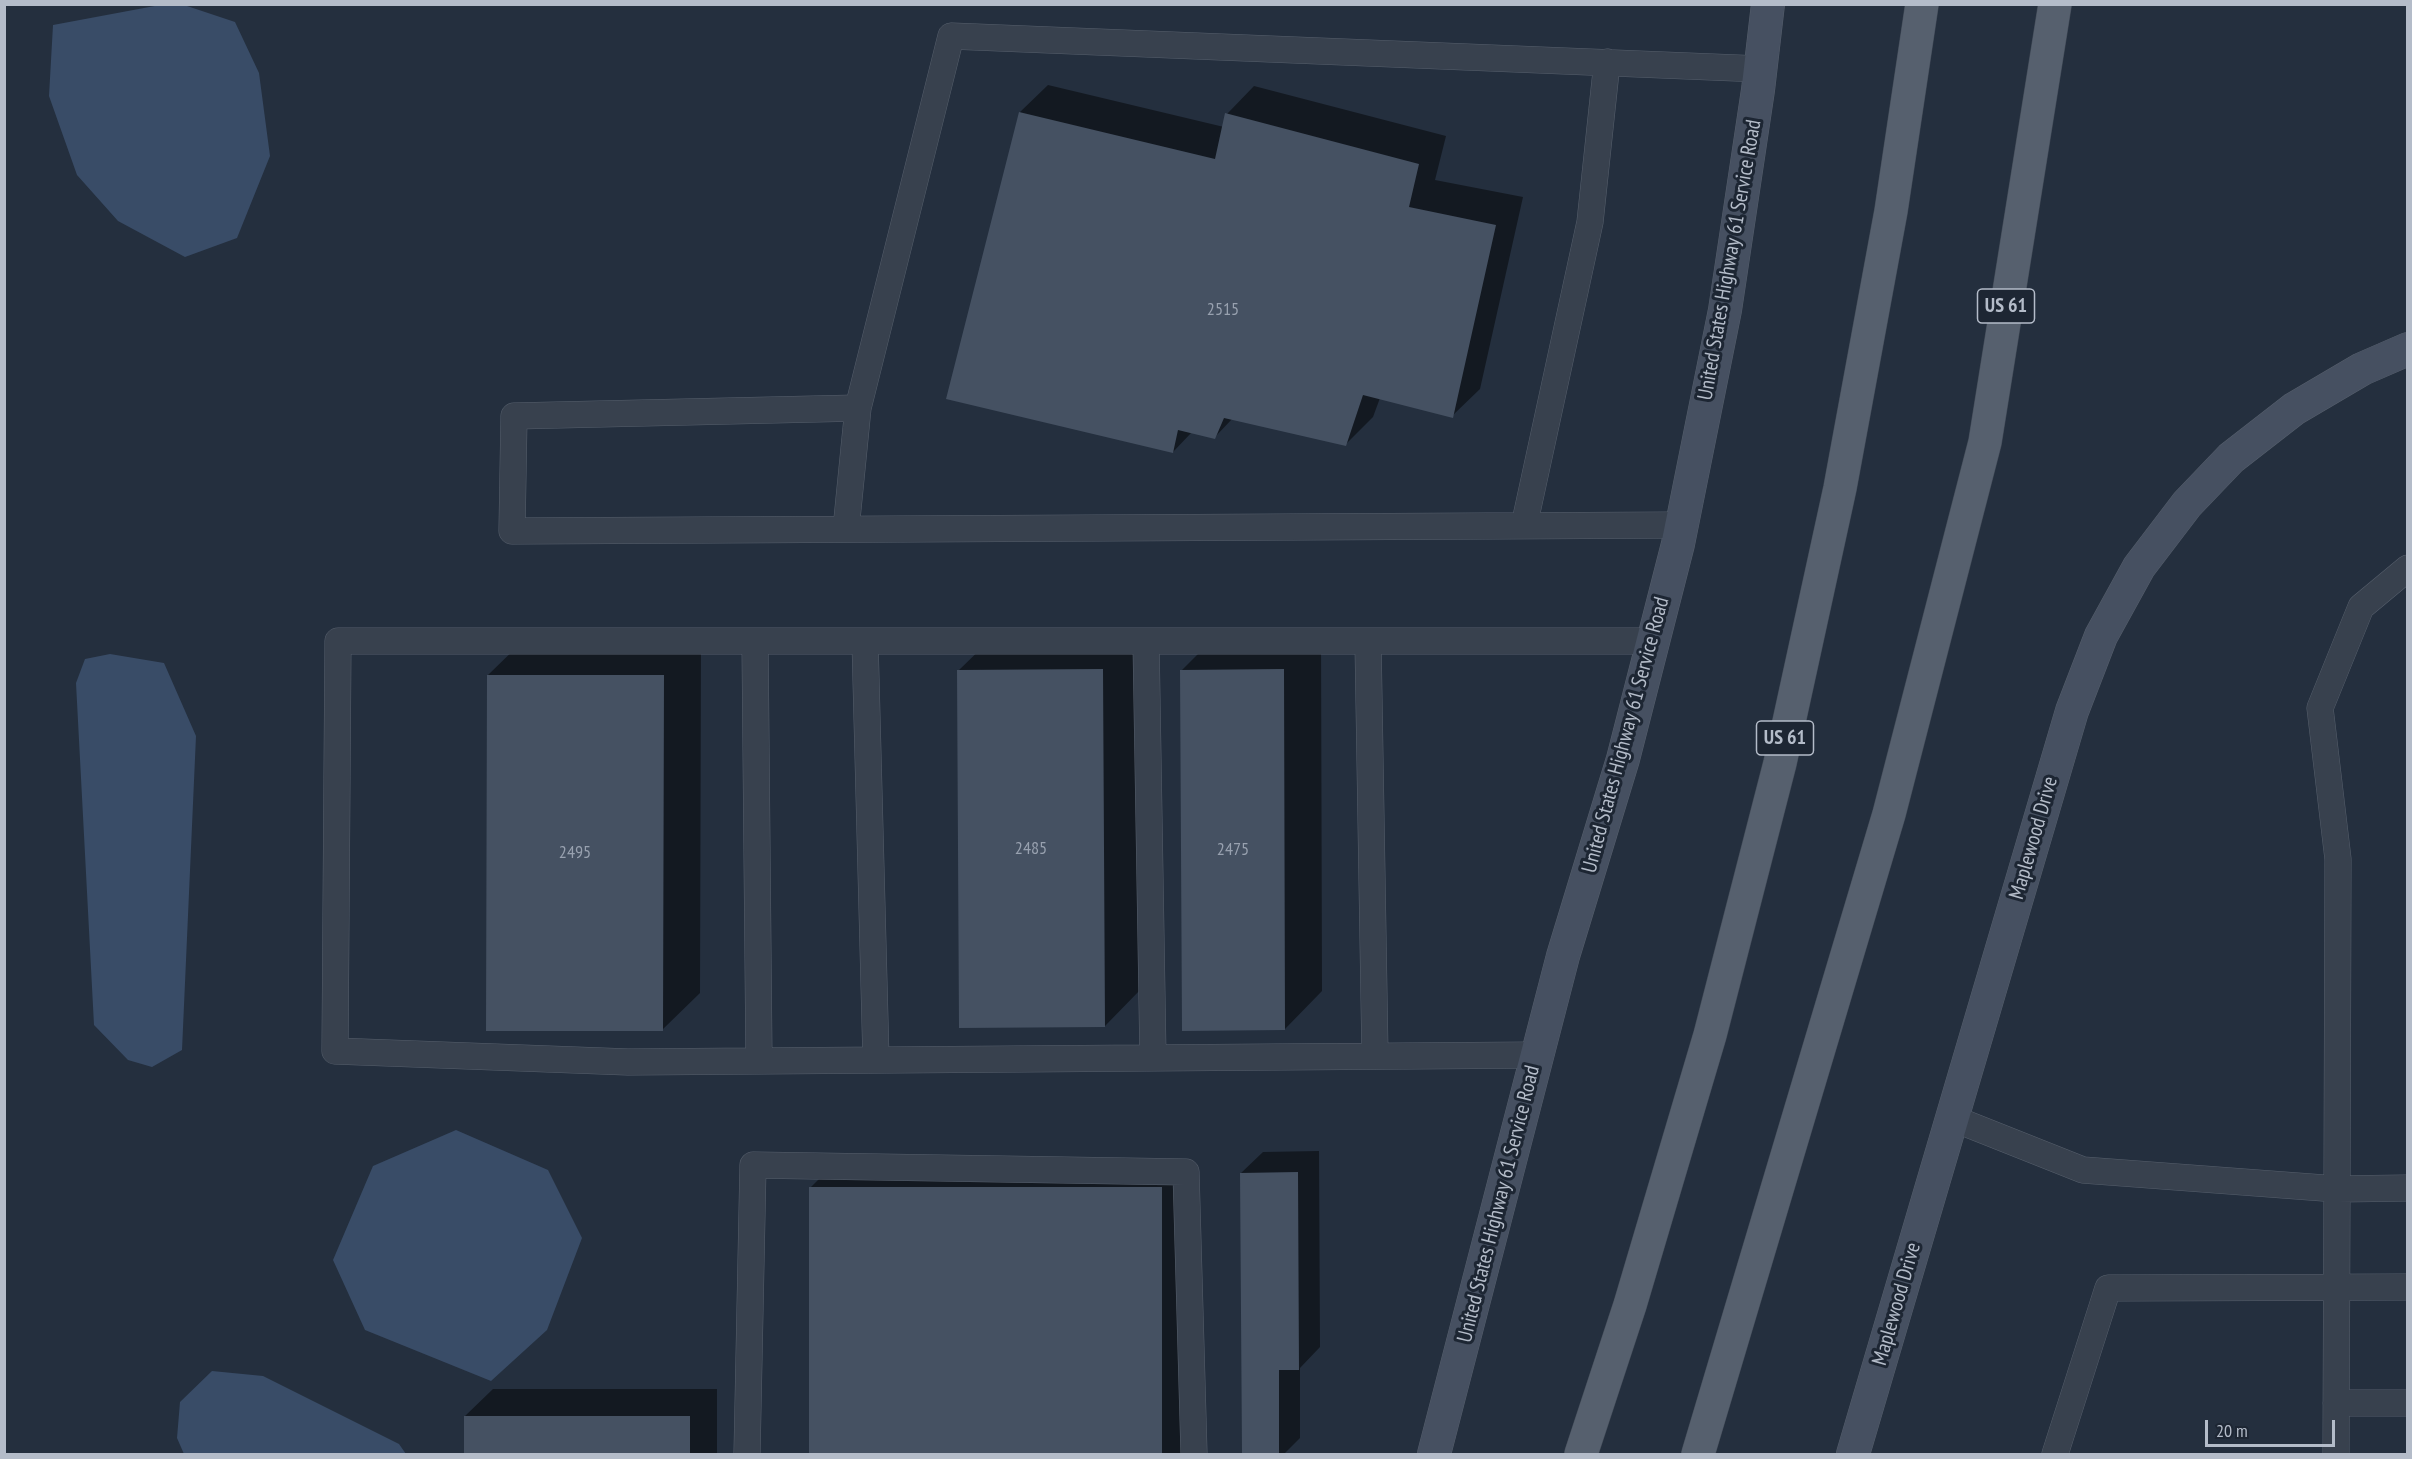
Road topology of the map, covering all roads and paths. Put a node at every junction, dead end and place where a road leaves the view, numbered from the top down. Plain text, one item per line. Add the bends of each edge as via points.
1 (1768, 4) edge
2 (1922, 4) edge
3 (2055, 4) edge
4 (1607, 62) junction
5 (1761, 69) junction
6 (2408, 349) edge
7 (858, 408) junction
8 (1682, 525) junction
9 (1524, 526) junction
10 (846, 529) junction
11 (2408, 568) edge
12 (755, 641) junction
13 (865, 641) junction
14 (1146, 641) junction
15 (1368, 641) junction
16 (1653, 641) junction
17 (1538, 1055) junction
18 (1375, 1056) junction
19 (1153, 1058) junction
20 (759, 1060) junction
21 (876, 1060) junction
22 (1952, 1118) junction
23 (2408, 1188) edge
24 (2337, 1189) junction
25 (2408, 1287) edge
26 (2337, 1288) junction
27 (2336, 1403) junction
28 (2408, 1403) edge
29 (747, 1455) edge
30 (1194, 1455) edge
31 (1434, 1455) edge
32 (1581, 1455) edge
33 (1698, 1455) edge
34 (1853, 1455) edge
35 (2055, 1455) edge
36 (2336, 1455) edge

1 - 5 street, United States Highway 61 Service Road
2 - 32 main road, US 61 via 1891,211 1840,488 1780,763 1710,1035
3 - 33 main road, US 61 via 1984,442 1888,814
4 - 5 lane
4 - 7 lane via 951,36
4 - 9 lane via 1590,222
5 - 8 street, United States Highway 61 Service Road via 1725,310
6 - 22 street, Maplewood Drive via 2362,369 2294,409 2231,458 2187,504 2139,567 2101,636 2072,711
7 - 10 lane
7 - 10 lane via 514,416 512,531
8 - 9 lane
8 - 16 street, United States Highway 61 Service Road
9 - 10 lane
11 - 24 lane via 2361,607 2320,708 2338,859
12 - 13 lane
12 - 20 lane
12 - 20 lane via 338,641 335,1051 628,1062
13 - 14 lane
13 - 21 lane
14 - 15 lane
14 - 19 lane
15 - 16 lane
15 - 18 lane
16 - 17 street, United States Highway 61 Service Road
17 - 18 lane
17 - 31 street, United States Highway 61 Service Road
18 - 19 lane
19 - 21 lane
20 - 21 lane
22 - 24 lane via 2083,1170
22 - 34 street, Maplewood Drive
23 - 24 lane
24 - 26 lane
25 - 26 lane
26 - 27 lane
26 - 35 lane via 2108,1288
27 - 28 lane
27 - 36 lane
29 - 30 lane via 753,1165 1186,1172

